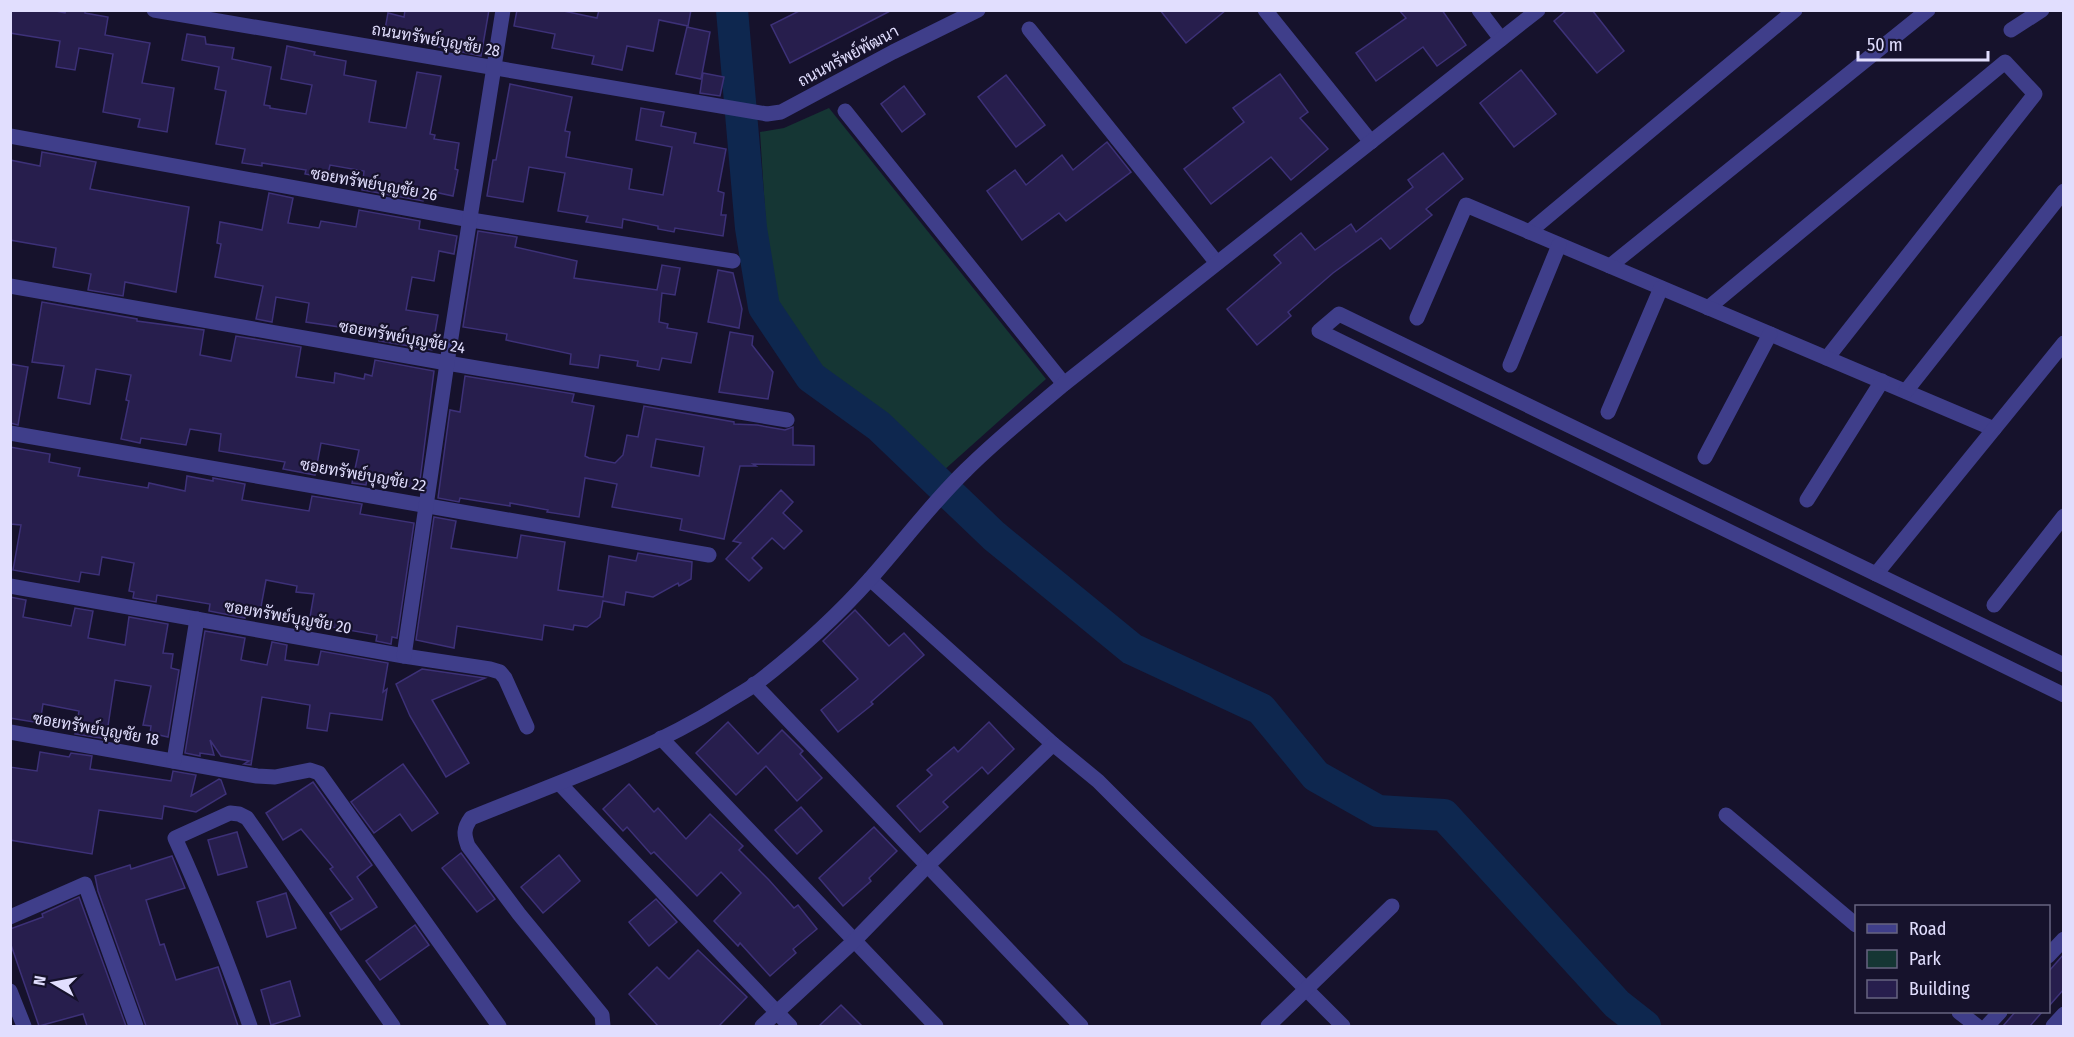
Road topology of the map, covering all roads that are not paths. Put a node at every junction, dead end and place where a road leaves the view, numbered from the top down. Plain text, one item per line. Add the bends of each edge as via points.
1 (154, 10) edge
2 (503, 10) edge
3 (978, 10) edge
4 (1265, 10) edge
5 (1479, 10) edge
6 (1538, 10) edge
7 (1795, 10) edge
8 (1928, 10) edge
9 (2042, 10) edge
10 (1029, 29) dead end
11 (2011, 30) dead end
12 (1502, 39) junction
13 (495, 68) junction
14 (844, 111) dead end
15 (767, 114) joint
16 (10, 136) edge
17 (1371, 142) junction
18 (2064, 191) edge
19 (471, 220) junction
20 (1528, 232) junction
21 (1559, 245) junction
22 (733, 261) dead end
23 (1217, 263) junction
24 (1610, 266) junction
25 (10, 286) edge
26 (1661, 288) junction
27 (1708, 308) junction
28 (1417, 318) dead end
29 (1770, 334) junction
30 (2064, 343) edge
31 (1827, 358) junction
32 (447, 363) junction
33 (1510, 365) dead end
34 (1882, 381) junction
35 (1064, 384) junction
36 (1906, 391) junction
37 (1608, 412) dead end
38 (788, 420) dead end
39 (1994, 429) junction
40 (10, 433) edge
41 (1705, 458) dead end
42 (1807, 500) dead end
43 (426, 504) junction
44 (2064, 516) edge
45 (709, 555) dead end
46 (1876, 574) junction
47 (870, 579) junction
48 (10, 586) edge
49 (1994, 605) dead end
50 (197, 619) junction
51 (404, 656) junction
52 (2064, 666) edge
53 (754, 684) junction
54 (2064, 695) edge
55 (527, 727) dead end
56 (10, 732) edge
57 (661, 738) junction
58 (1053, 744) junction
59 (174, 761) junction
60 (560, 784) junction
61 (1726, 815) dead end
62 (927, 866) junction
63 (1392, 906) dead end
64 (10, 917) edge
65 (1855, 923) edge
66 (2064, 939) edge
67 (853, 942) junction
68 (2050, 955) edge
69 (1306, 990) junction
70 (10, 992) edge
71 (776, 1012) junction
72 (1961, 1013) edge
73 (1998, 1013) edge
74 (2064, 1014) edge
75 (24, 1026) edge
76 (136, 1026) edge
77 (250, 1026) edge
78 (393, 1026) edge
79 (499, 1026) edge
80 (603, 1026) edge
81 (762, 1026) edge
82 (790, 1026) edge
83 (936, 1026) edge
84 (1081, 1026) edge
85 (1268, 1026) edge
86 (1343, 1026) edge
87 (1977, 1026) edge
88 (1987, 1026) edge
89 (2053, 1026) edge

1 - 13 street, ถนนทรัพย์บุญชัย 28
2 - 13 street
3 - 15 street, ถนนทรัพย์พัฒนา via 782,112
4 - 17 street
5 - 12 street
6 - 12 street
7 - 20 street
8 - 24 street
9 - 11 street
10 - 23 street
12 - 17 street
13 - 15 street, ถนนทรัพย์บุญชัย 28
13 - 19 street
14 - 35 street
16 - 19 street, ซอยทรัพย์บุญชัย 26
17 - 23 street
18 - 36 street
19 - 22 street, ซอยทรัพย์บุญชัย 26
19 - 32 street
20 - 21 street
20 - 28 street via 1466,205
21 - 24 street
21 - 33 street
23 - 35 street
24 - 26 street
25 - 32 street, ซอยทรัพย์บุญชัย 24
26 - 27 street
26 - 37 street
27 - 29 street
27 - 31 street via 2005,62 2035,94
29 - 31 street
29 - 41 street
30 - 39 street
31 - 34 street
32 - 38 street, ซอยทรัพย์บุญชัย 24
32 - 43 street
34 - 36 street
34 - 42 street
35 - 47 street via 965,471
36 - 39 street
39 - 46 street
40 - 43 street, ซอยทรัพย์บุญชัย 22
43 - 45 street, ซอยทรัพย์บุญชัย 22
43 - 51 street
44 - 49 street
46 - 52 street
46 - 54 street via 1339,314 1319,331
47 - 53 street via 792,654
47 - 58 street
48 - 50 street, ซอยทรัพย์บุญชัย 20
50 - 51 street, ซอยทรัพย์บุญชัย 20
50 - 59 street
51 - 55 street, ซอยทรัพย์บุญชัย 20 via 500,672
53 - 57 street via 695,722
53 - 62 street
56 - 59 street, ซอยทรัพย์บุญชัย 18
57 - 60 street
57 - 67 street
58 - 62 street
58 - 69 street via 1098,781
59 - 79 street, ซอยทรัพย์บุญชัย 18 via 266,777 310,770 319,773
60 - 71 street
60 - 80 street via 471,818 464,835 519,915 602,1015
61 - 65 street
62 - 67 street
62 - 84 street
63 - 69 street
64 - 76 street via 85,884
66 - 68 street
67 - 71 street
67 - 83 street
69 - 85 street
69 - 86 street
70 - 75 street
71 - 81 street
71 - 82 street
72 - 87 street
73 - 88 street
74 - 89 street
77 - 78 street via 175,838 230,813 247,818

